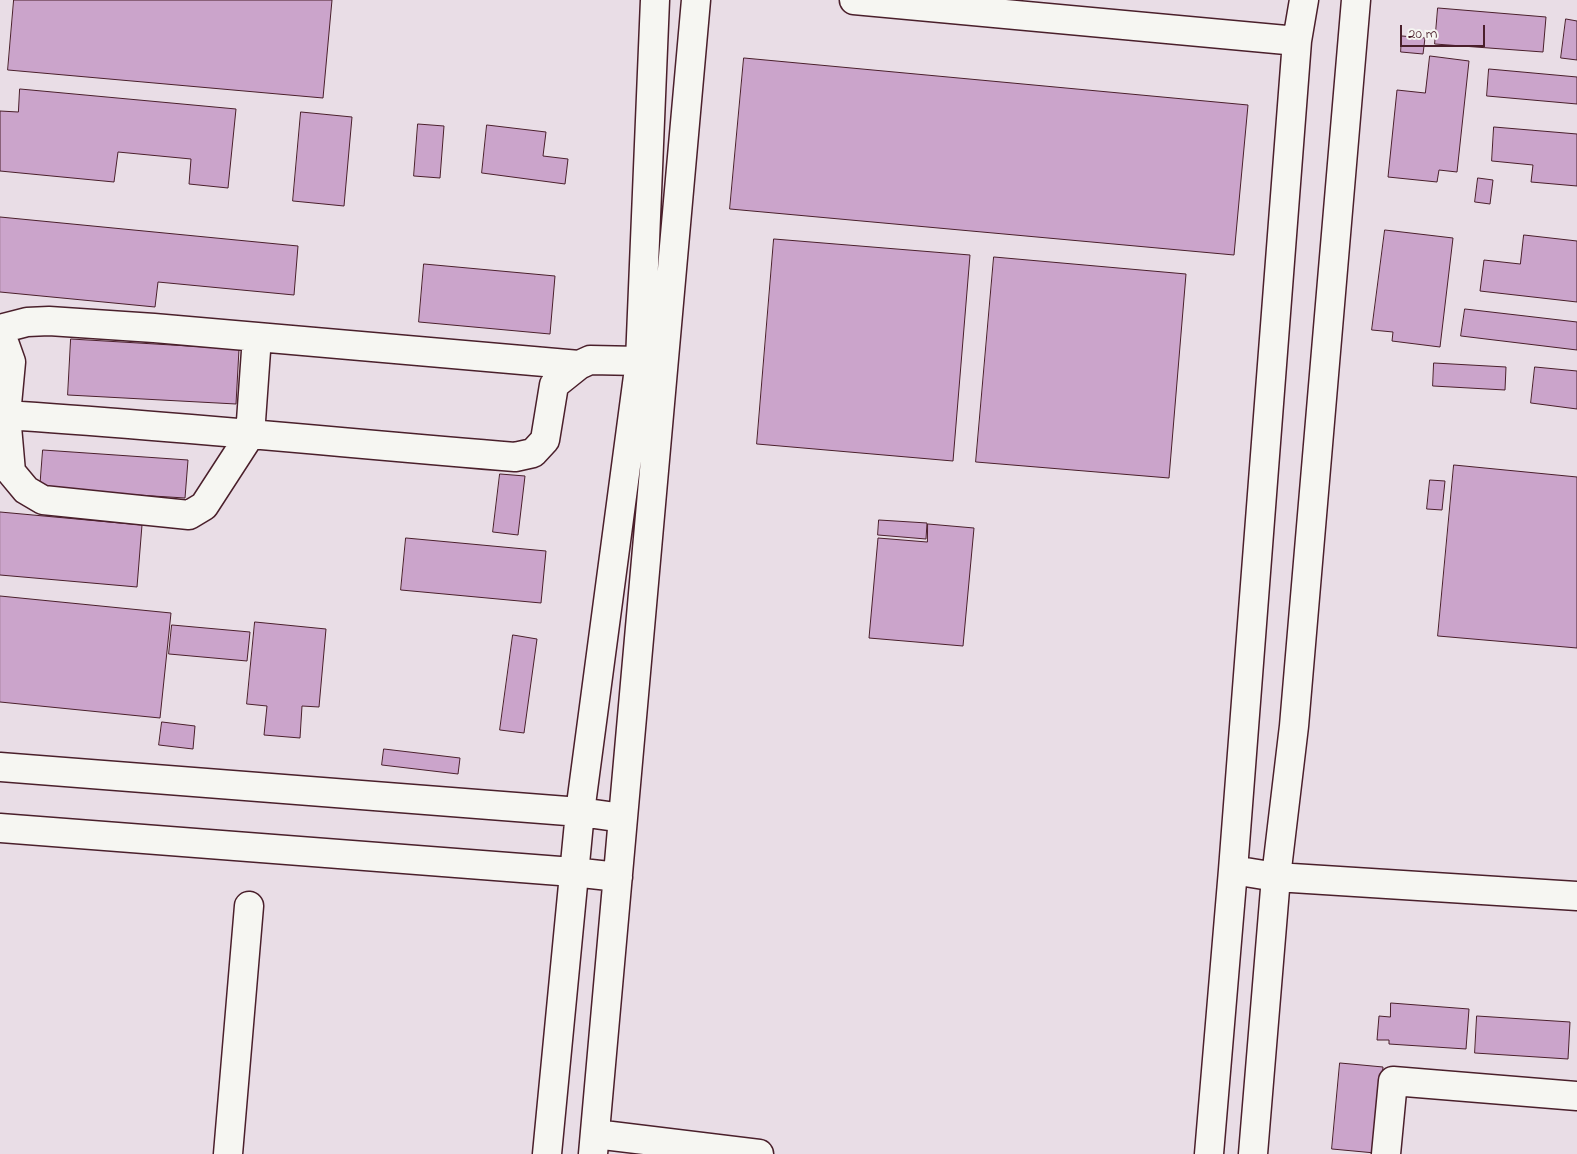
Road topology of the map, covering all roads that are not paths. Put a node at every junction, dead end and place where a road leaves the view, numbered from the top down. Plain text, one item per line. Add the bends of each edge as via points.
1 (656, 0) edge
2 (696, 0) edge
3 (854, 0) edge
4 (1304, 0) edge
5 (1356, 0) edge
6 (1297, 41) junction
7 (0, 329) edge
8 (257, 337) junction
9 (0, 340) edge
10 (640, 361) junction
11 (579, 366) junction
12 (6, 415) junction
13 (250, 435) junction
14 (0, 767) edge
15 (580, 812) junction
16 (623, 818) junction
17 (0, 828) edge
18 (1233, 870) junction
19 (573, 872) junction
20 (1276, 877) junction
21 (618, 878) junction
22 (1577, 896) edge
23 (250, 906) dead end
24 (1577, 1096) edge
25 (594, 1144) edge
26 (228, 1154) edge
27 (547, 1154) edge
28 (759, 1154) edge
29 (1209, 1154) edge
30 (1253, 1154) edge
31 (1386, 1154) edge

1 - 10 street
2 - 16 street
3 - 6 street
4 - 6 street
5 - 20 street via 1294,726
6 - 18 street
7 - 8 street via 27,322 49,321
8 - 11 street
8 - 13 street
9 - 12 street via 11,362
10 - 11 street via 590,360
10 - 15 street
11 - 13 street via 554,385 545,440 533,453 515,457
12 - 13 street
12 - 13 street via 11,472 26,490 44,500 189,515 204,506
14 - 15 street
15 - 16 street
15 - 19 street
16 - 21 street
17 - 19 street
18 - 20 street
18 - 29 street
19 - 21 street
19 - 27 street
20 - 22 street
20 - 30 street
21 - 25 street
23 - 26 street
24 - 31 street via 1393,1081
25 - 28 street

